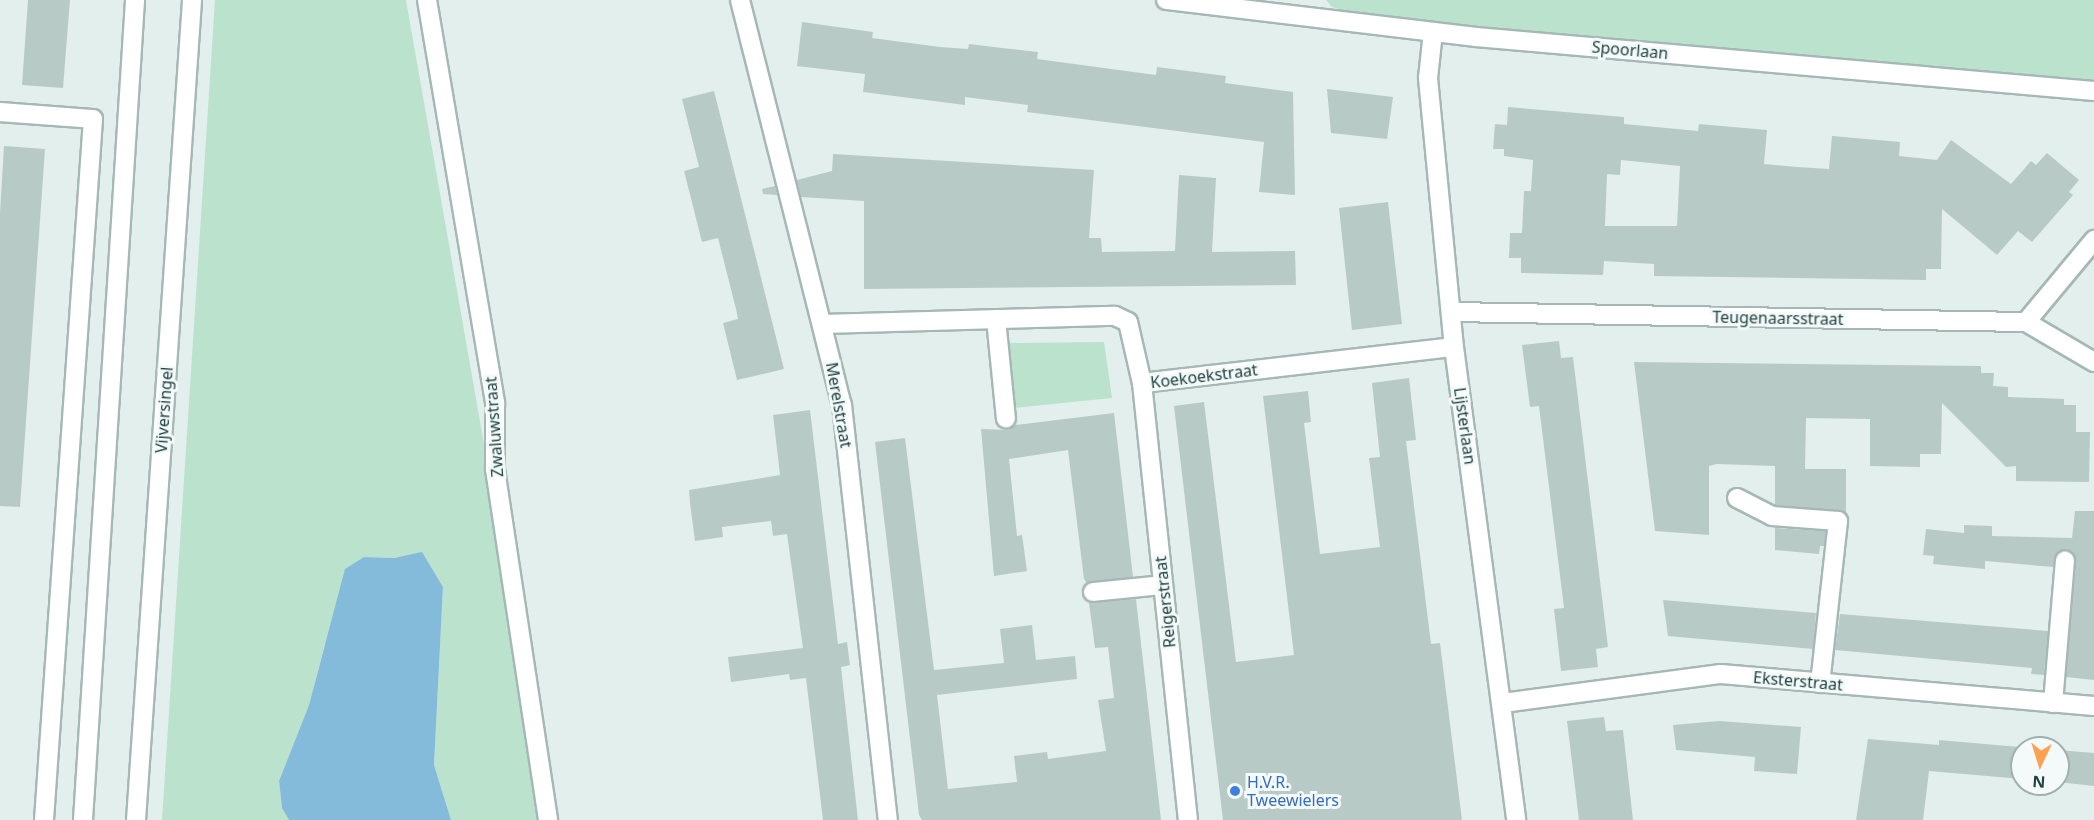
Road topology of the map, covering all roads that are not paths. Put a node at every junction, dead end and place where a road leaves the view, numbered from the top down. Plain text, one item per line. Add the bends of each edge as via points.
1 (135, 0) edge
2 (192, 0) edge
3 (427, 0) edge
4 (740, 0) edge
5 (1166, 0) edge
6 (1265, 6) edge
7 (1433, 32) junction
8 (2094, 90) edge
9 (0, 112) edge
10 (2094, 240) edge
11 (1451, 312) junction
12 (996, 319) junction
13 (2026, 322) junction
14 (823, 324) junction
15 (1454, 347) junction
16 (2094, 363) edge
17 (1142, 383) junction
18 (1006, 420) dead end
19 (1737, 498) dead end
20 (2065, 561) dead end
21 (1163, 585) junction
22 (1093, 592) dead end
23 (1820, 683) junction
24 (1503, 703) junction
25 (2053, 703) junction
26 (2094, 706) edge
27 (44, 820) edge
28 (83, 820) edge
29 (136, 820) edge
30 (548, 820) edge
31 (888, 820) edge
32 (1188, 820) edge
33 (1516, 820) edge

1 - 28 street
2 - 29 street, Vijversingel
3 - 30 street, Zwaluwstraat via 495,404 495,469
4 - 14 street, Merelstraat
5 - 6 street, Spoorlaan
6 - 7 street, Spoorlaan
7 - 8 street, Spoorlaan
7 - 11 street, Lijsterlaan via 1428,78
9 - 27 street via 93,119
10 - 13 street
11 - 13 street, Teugenaarsstraat
11 - 15 street, Lijsterlaan
12 - 14 street, Koekoekstraat
12 - 17 street, Koekoekstraat via 1115,315 1128,322
12 - 18 street
13 - 16 street
14 - 31 street, Merelstraat via 842,405
15 - 17 street, Koekoekstraat
15 - 24 street, Lijsterlaan
17 - 21 street, Reigerstraat
19 - 23 street via 1772,516 1838,522
20 - 25 street
21 - 22 street
21 - 32 street, Reigerstraat
23 - 24 street, Eksterstraat via 1720,674
23 - 25 street, Eksterstraat
24 - 33 street, Lijsterlaan
25 - 26 street, Eksterstraat

